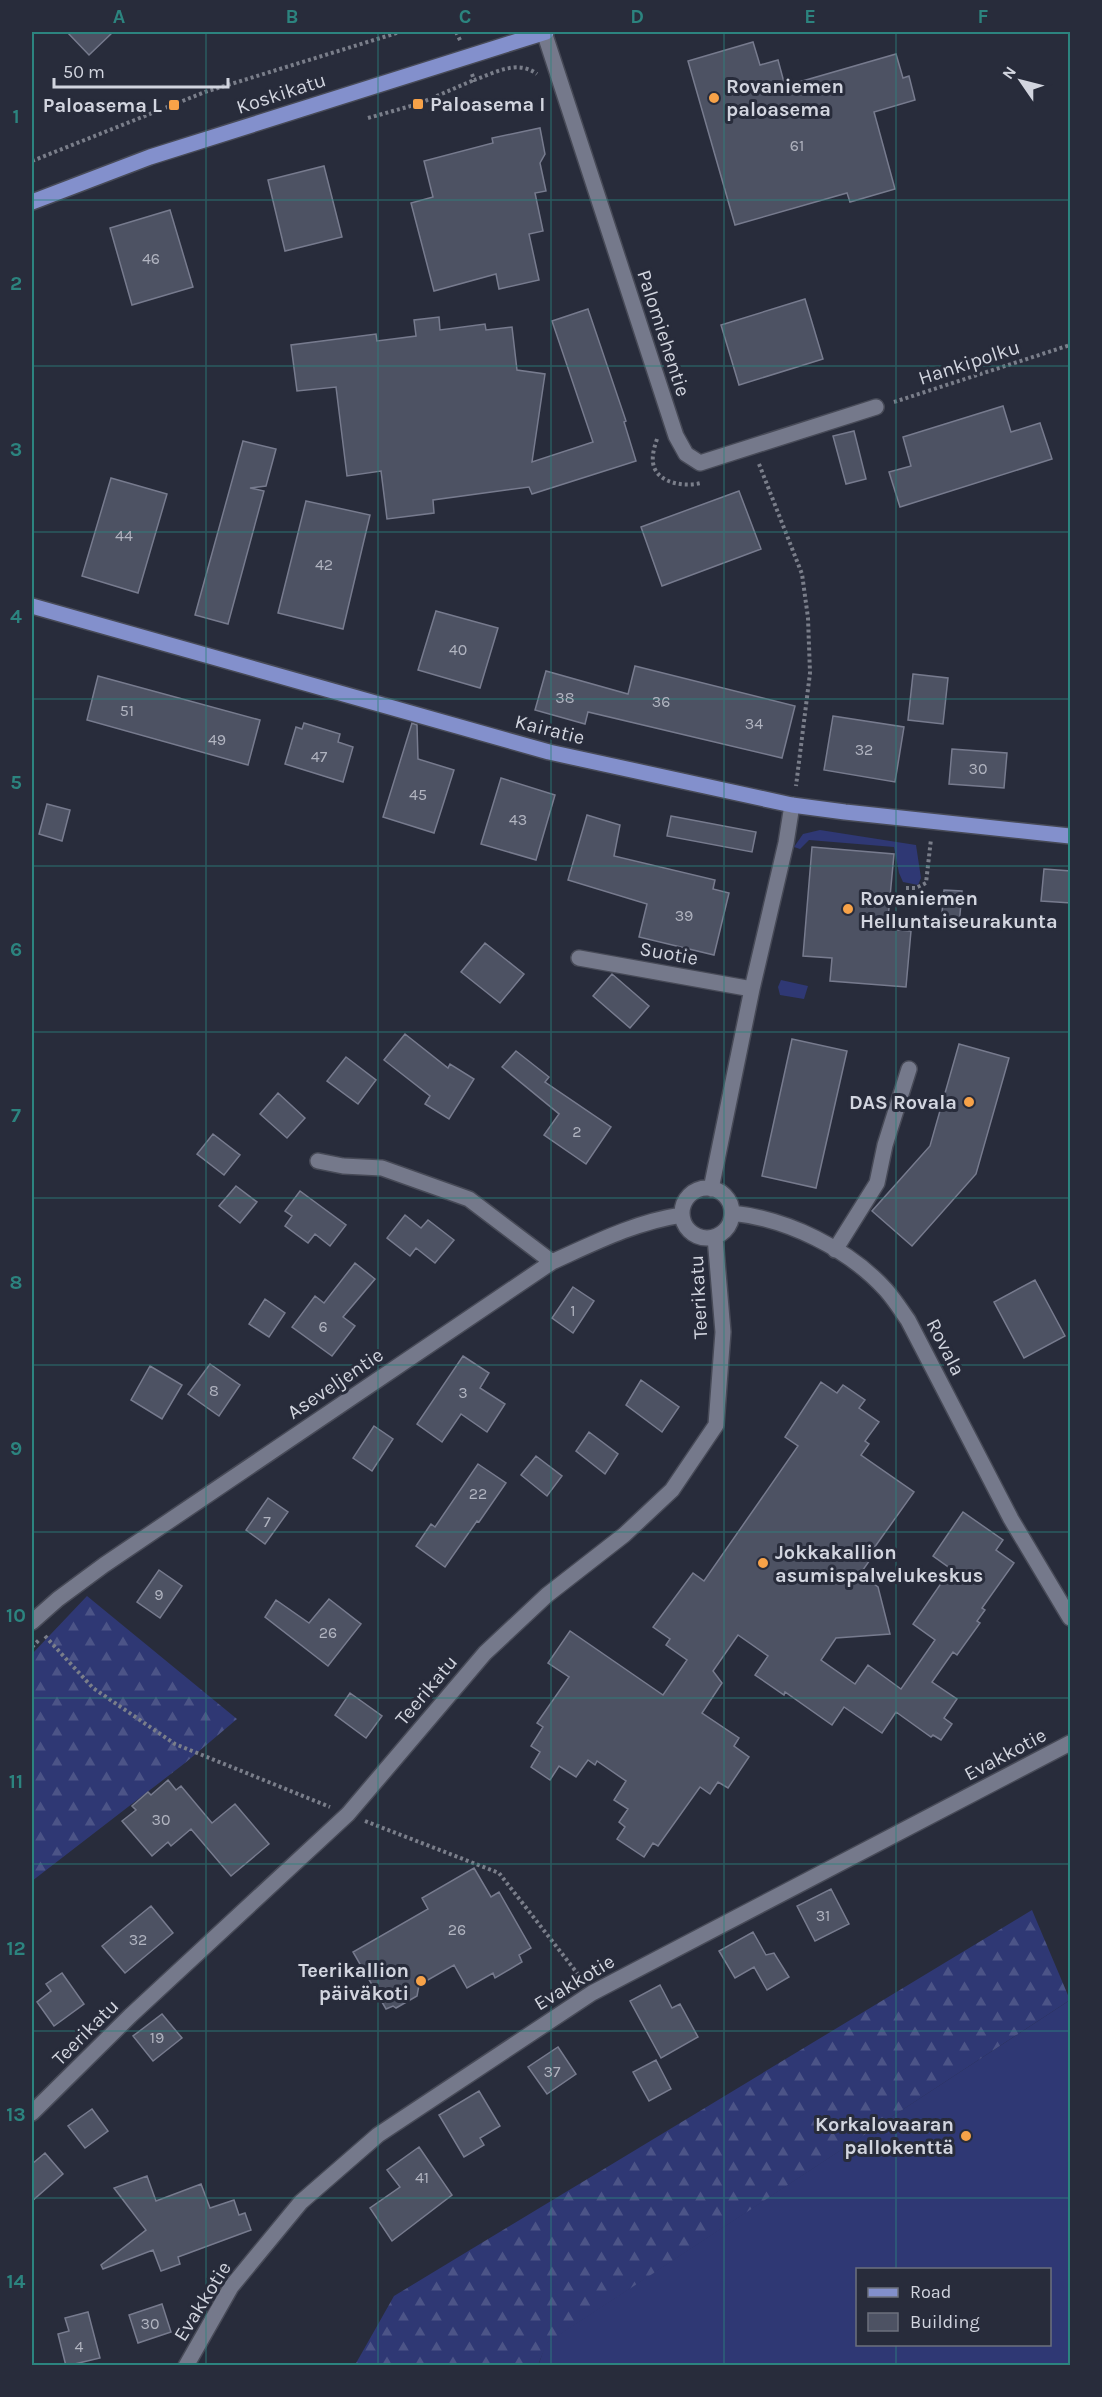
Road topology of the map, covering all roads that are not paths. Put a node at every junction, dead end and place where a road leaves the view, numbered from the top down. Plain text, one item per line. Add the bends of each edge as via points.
1 (545, 32) edge
2 (32, 202) edge
3 (876, 407) road end
4 (32, 606) edge
5 (792, 805) junction
6 (1071, 836) edge
7 (579, 958) dead end
8 (752, 988) junction
9 (909, 1069) dead end
10 (318, 1161) dead end
11 (711, 1189) junction
12 (732, 1213) junction
13 (682, 1215) junction
14 (715, 1237) junction
15 (835, 1250) junction
16 (552, 1263) junction
17 (1071, 1618) edge
18 (32, 1622) edge
19 (1071, 1743) edge
20 (32, 2114) edge
21 (186, 2366) edge

1 - 2 main road, Koskikatu via 150,157
1 - 3 street, Palomiehentie via 676,436 686,454 700,463
4 - 5 main road, Kairatie via 549,752
5 - 6 main road, Kairatie
5 - 8 street
7 - 8 street, Suotie
8 - 11 street
9 - 15 street via 877,1183
10 - 16 street via 382,1168 469,1199
11 - 12 street via 728,1200
11 - 13 street via 690,1195
12 - 14 street via 727,1228
12 - 15 street, Rovala via 756,1216
13 - 14 street via 693,1234 700,1238
13 - 16 street, Aseveljentie via 618,1232
14 - 20 street, Teerikatu via 723,1332 716,1425 672,1490 485,1653 348,1814 130,2016
15 - 17 street, Rovala via 886,1290 908,1320 1011,1519
16 - 18 street, Aseveljentie via 104,1565
19 - 21 street, Evakkotie via 592,1993 378,2135 301,2202 231,2288

